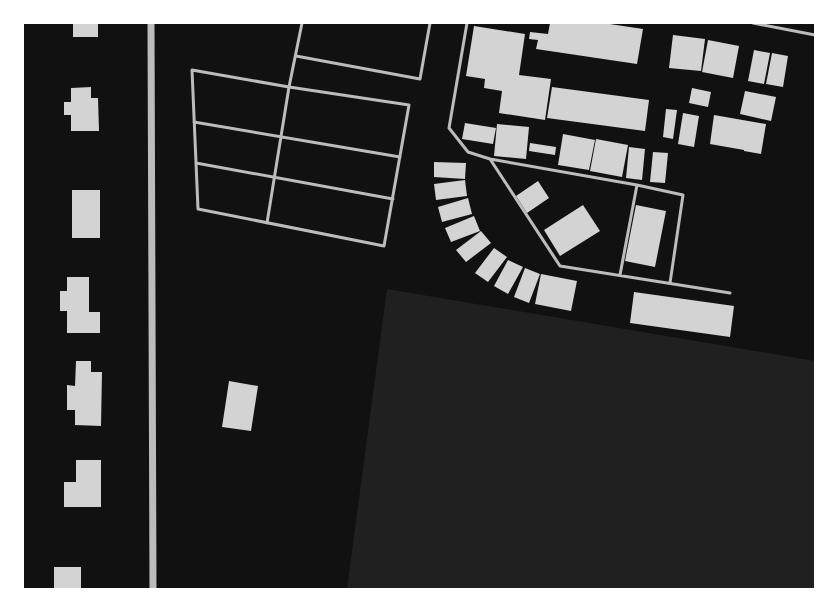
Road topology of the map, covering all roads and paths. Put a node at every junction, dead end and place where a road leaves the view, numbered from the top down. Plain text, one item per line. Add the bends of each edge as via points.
1 (151, 23) edge
2 (302, 23) edge
3 (430, 23) edge
4 (467, 23) edge
5 (753, 23) edge
6 (815, 35) edge
7 (296, 56) junction
8 (289, 87) junction
9 (194, 122) junction
10 (281, 137) junction
11 (400, 157) junction
12 (490, 159) junction
13 (196, 162) junction
14 (274, 177) junction
15 (637, 185) junction
16 (393, 199) junction
17 (267, 223) junction
18 (620, 275) junction
19 (670, 284) junction
20 (730, 293) dead end
21 (153, 589) edge

1 - 21 street
2 - 7 lane
3 - 7 lane via 420,79
4 - 12 lane via 449,128 468,152
5 - 6 lane
7 - 8 lane
8 - 9 lane via 192,70
8 - 10 lane
8 - 11 lane via 409,105
9 - 10 lane
9 - 13 lane
10 - 11 lane
10 - 14 lane
11 - 16 lane
12 - 15 lane
12 - 18 lane via 560,266
13 - 14 lane
13 - 17 lane via 198,209
14 - 16 lane
14 - 17 lane
15 - 18 lane
15 - 19 lane via 683,195
16 - 17 lane via 384,246
18 - 19 lane
19 - 20 lane

